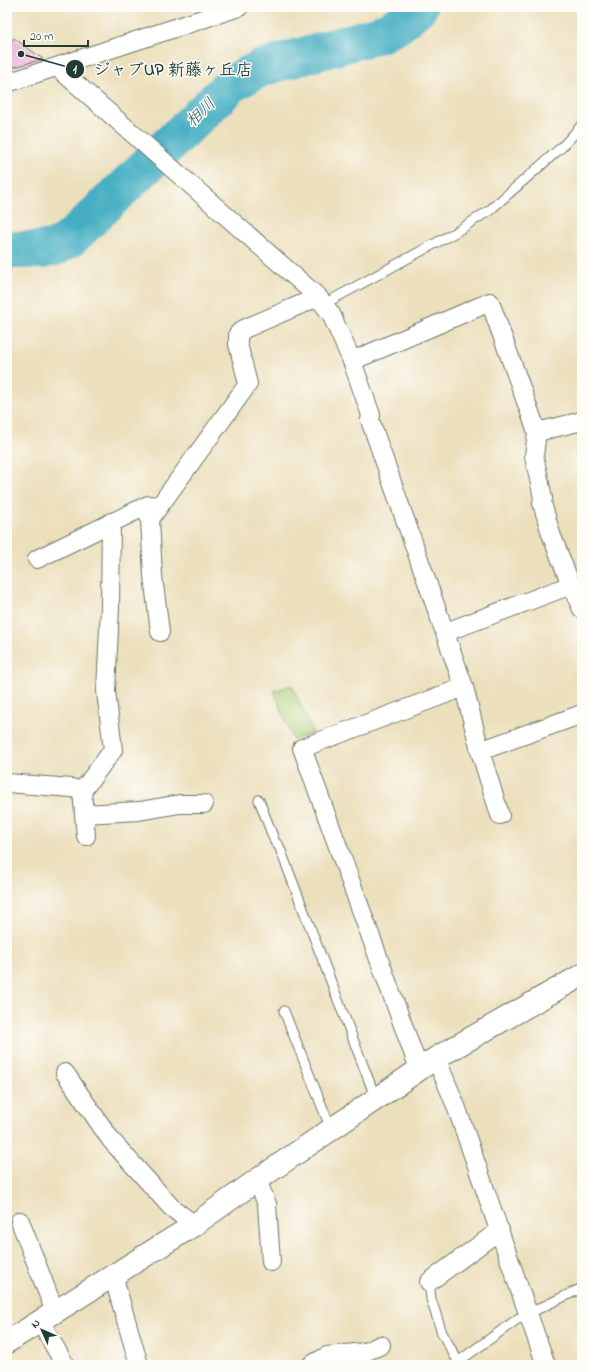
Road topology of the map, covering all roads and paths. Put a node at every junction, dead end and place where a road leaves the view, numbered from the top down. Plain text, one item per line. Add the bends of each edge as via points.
1 (239, 7) edge
2 (57, 67) junction
3 (7, 84) edge
4 (582, 125) edge
5 (321, 300) junction
6 (352, 361) junction
7 (582, 421) edge
8 (537, 432) junction
9 (159, 506) junction
10 (111, 522) junction
11 (37, 558) dead end
12 (571, 585) junction
13 (582, 609) edge
14 (160, 632) dead end
15 (446, 632) junction
16 (464, 687) junction
17 (582, 714) edge
18 (480, 751) junction
19 (7, 783) edge
20 (82, 792) junction
21 (259, 800) dead end
22 (204, 804) dead end
23 (84, 814) junction
24 (500, 815) dead end
25 (86, 836) dead end
26 (582, 975) edge
27 (284, 1011) dead end
28 (428, 1063) junction
29 (65, 1073) dead end
30 (376, 1098) junction
31 (331, 1129) junction
32 (257, 1180) junction
33 (20, 1220) dead end
34 (194, 1226) junction
35 (500, 1230) junction
36 (271, 1262) dead end
37 (114, 1275) junction
38 (429, 1282) joint
39 (582, 1288) edge
40 (528, 1312) junction
41 (47, 1317) junction
42 (7, 1342) edge
43 (381, 1345) dead end
44 (459, 1363) edge
45 (66, 1365) edge
46 (73, 1365) edge
47 (139, 1365) edge
48 (311, 1365) edge
49 (546, 1365) edge

1 - 2 street
2 - 3 street
2 - 5 street
4 - 5 lane via 563,146 490,210 456,232
5 - 6 street via 331,314
5 - 9 street via 244,329 238,334 248,384
6 - 8 street via 490,302
6 - 15 street via 371,415 370,420
7 - 8 street
8 - 12 street via 534,456 542,503
9 - 10 street via 148,505
9 - 14 street via 150,519 153,576
10 - 11 street
10 - 20 street via 106,691 113,750
12 - 13 street
12 - 15 street
15 - 16 street
16 - 18 street
16 - 28 street via 302,748
17 - 18 street
18 - 24 street
19 - 20 street via 72,788
20 - 23 street
21 - 30 lane
22 - 23 street
23 - 25 street
26 - 28 street
27 - 31 lane
28 - 30 street
28 - 35 street via 456,1106
29 - 34 street via 111,1140 171,1207
30 - 31 street
31 - 32 street
32 - 34 street
32 - 36 street via 267,1204
33 - 41 street
34 - 37 street
35 - 38 street
35 - 40 street
37 - 41 street
37 - 47 street
38 - 44 lane via 431,1299 442,1333
39 - 40 lane
40 - 44 lane
40 - 49 street
41 - 42 street
41 - 45 street
43 - 48 street via 365,1352 327,1356
45 - 46 lane

